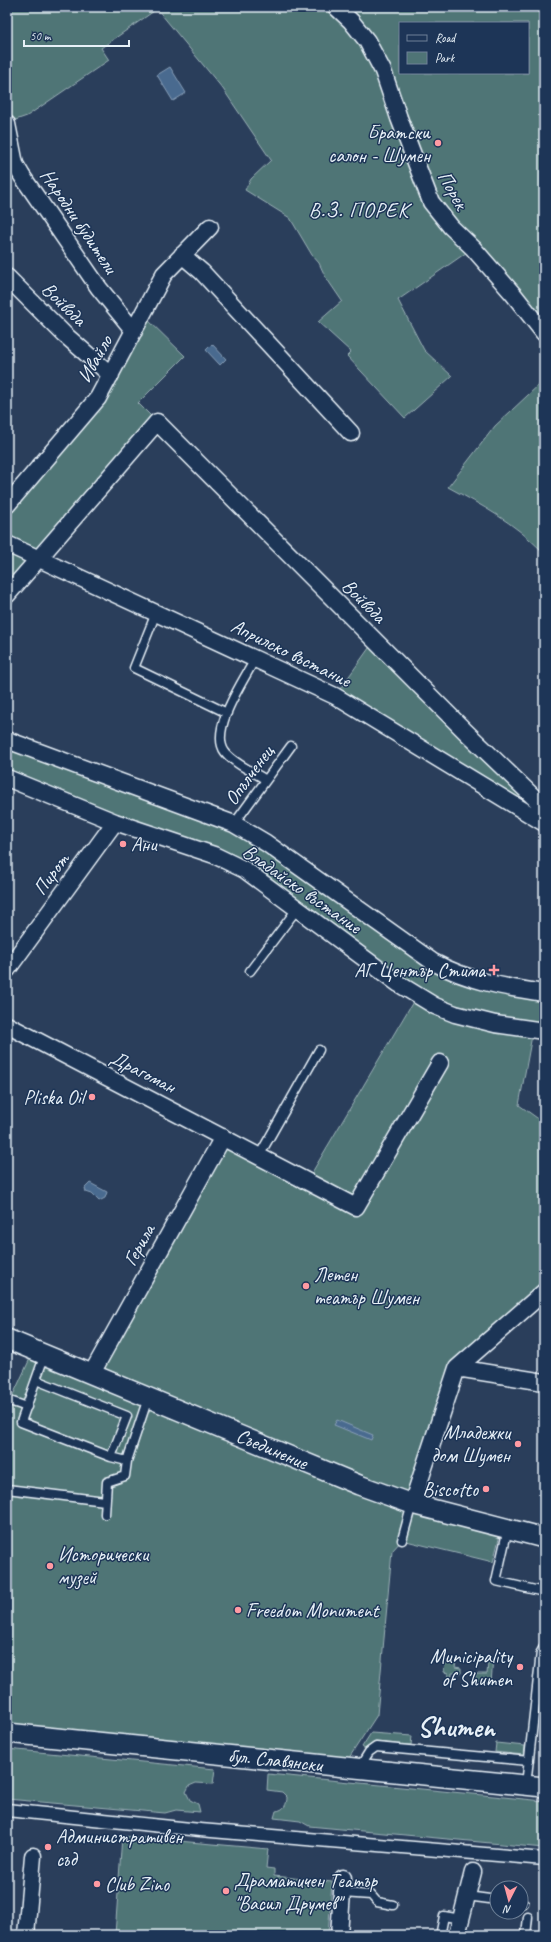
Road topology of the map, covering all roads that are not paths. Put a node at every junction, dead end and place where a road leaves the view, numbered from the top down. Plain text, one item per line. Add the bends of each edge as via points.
1 (336, 7) edge
2 (7, 124) edge
3 (210, 227) dead end
4 (182, 255) junction
5 (7, 277) edge
6 (134, 332) junction
7 (544, 333) edge
8 (111, 375) junction
9 (351, 433) dead end
10 (7, 505) edge
11 (10, 544) edge
12 (38, 559) junction
13 (7, 595) edge
14 (156, 613) junction
15 (256, 659) junction
16 (227, 713) junction
17 (7, 740) edge
18 (291, 746) dead end
19 (7, 778) edge
20 (266, 780) junction
21 (544, 807) edge
22 (116, 822) junction
23 (544, 823) edge
24 (234, 824) junction
25 (297, 909) junction
26 (7, 970) edge
27 (250, 971) dead end
28 (544, 993) edge
29 (7, 1025) edge
30 (544, 1031) edge
31 (319, 1050) dead end
32 (440, 1063) dead end
33 (223, 1137) junction
34 (259, 1156) junction
35 (544, 1292) edge
36 (9, 1339) edge
37 (45, 1354) junction
38 (457, 1368) junction
39 (92, 1373) junction
40 (36, 1380) junction
41 (544, 1382) edge
42 (148, 1397) junction
43 (7, 1400) edge
44 (27, 1407) junction
45 (110, 1457) junction
46 (127, 1461) junction
47 (7, 1489) edge
48 (105, 1501) junction
49 (412, 1504) junction
50 (105, 1514) dead end
51 (508, 1528) junction
52 (544, 1538) edge
53 (402, 1540) dead end
54 (544, 1592) edge
55 (544, 1647) edge
56 (7, 1733) edge
57 (529, 1761) junction
58 (359, 1769) junction
59 (535, 1786) edge
60 (7, 1810) edge
61 (33, 1856) dead end
62 (544, 1859) edge
63 (473, 1872) dead end
64 (342, 1885) joint
65 (467, 1896) junction
66 (489, 1899) edge
67 (393, 1904) dead end
68 (461, 1919) junction
69 (528, 1920) edge
70 (441, 1931) dead end
71 (26, 1935) edge
72 (339, 1935) edge
73 (457, 1935) edge
74 (526, 1935) edge

1 - 7 street, Порек via 367,41 383,71 431,202 451,227 474,248
2 - 6 street, Народни будители via 15,164 22,176 99,288
3 - 4 street, Ивайло
4 - 6 street, Ивайло via 164,274
4 - 9 street via 202,272
5 - 8 street, Войвода via 64,334
6 - 8 street, Ивайло
8 - 10 street, Ивайло via 98,398
11 - 12 street, Априлско въстание
12 - 13 street
12 - 14 street, Априлско въстание
12 - 21 street, Войвода via 156,422
14 - 15 street, Априлско въстание
14 - 16 lane via 134,668
15 - 16 lane
15 - 23 street, Априлско въстание via 335,696
16 - 20 lane via 220,732 224,752
17 - 24 street, Владайско въстание
18 - 20 lane, Опълченец
19 - 22 street, Владайско въстание
20 - 24 lane, Опълченец
22 - 25 street, Владайско въстание via 214,854 245,870
22 - 26 street, Пирот
24 - 28 street, Владайско въстание via 266,842 433,962 456,974 479,981
25 - 27 lane
25 - 30 street, Владайско въстание via 399,984 436,1006 455,1014 495,1024
29 - 33 street, Драгоман
31 - 34 lane
32 - 34 street, Драгоман via 356,1207
33 - 34 street, Драгоман
33 - 39 street, Герила
35 - 38 street
36 - 37 street, Съединение
37 - 39 street, Съединение
37 - 40 lane
38 - 41 street
38 - 49 street
39 - 42 street, Съединение
40 - 44 lane
40 - 45 lane via 127,1416
42 - 46 lane
42 - 49 street, Съединение
43 - 44 lane
44 - 45 lane via 21,1422
45 - 46 lane
46 - 48 lane via 125,1476 107,1482
47 - 48 lane
48 - 50 lane
49 - 51 street, Съединение
49 - 53 lane
51 - 52 street, Съединение
51 - 54 lane via 496,1581
55 - 57 lane via 541,1652
56 - 58 street, бул. Славянски
57 - 58 lane via 376,1747 369,1752
57 - 59 lane
58 - 59 street, бул. Славянски
60 - 62 street via 200,1830
61 - 71 street
63 - 65 street
64 - 67 lane via 371,1895 377,1902
64 - 72 street
65 - 66 lane
65 - 68 street
68 - 70 lane via 444,1916
68 - 73 street
69 - 74 lane

